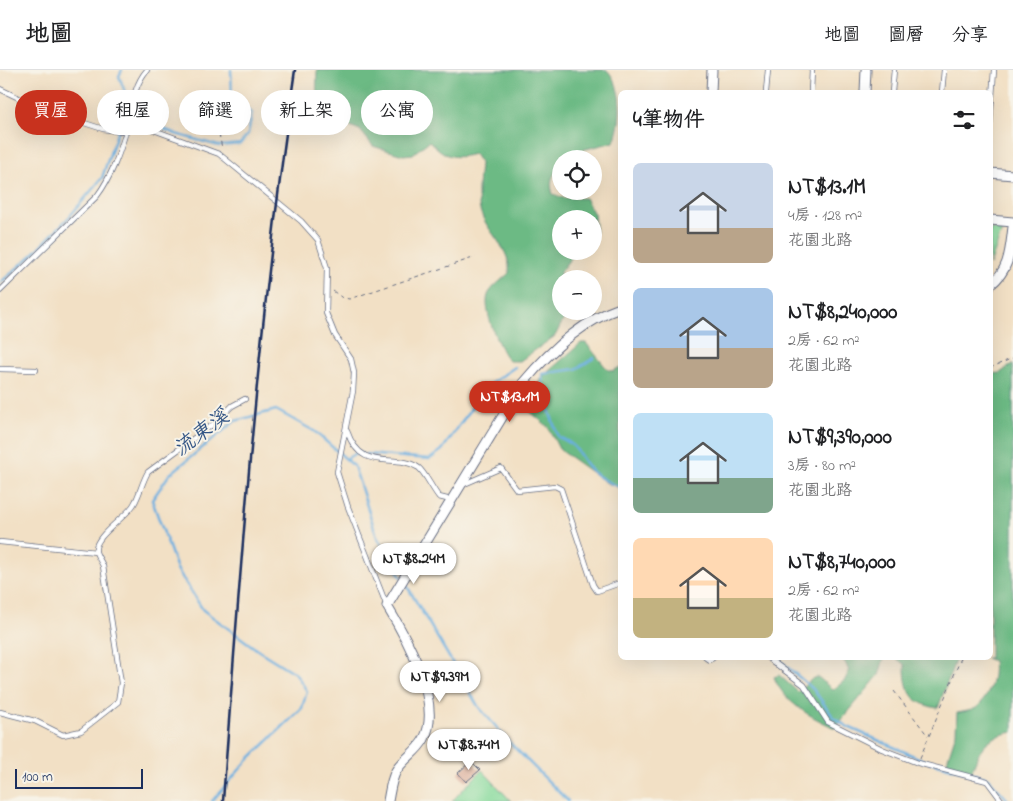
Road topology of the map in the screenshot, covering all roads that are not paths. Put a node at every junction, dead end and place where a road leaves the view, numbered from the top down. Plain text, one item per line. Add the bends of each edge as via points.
1 (147, 70) edge
2 (712, 70) edge
3 (768, 70) edge
4 (812, 70) edge
5 (866, 70) edge
6 (894, 70) edge
7 (944, 70) edge
8 (994, 70) edge
9 (0, 89) edge
10 (137, 90) edge
11 (711, 90) edge
12 (766, 90) edge
13 (811, 90) edge
14 (865, 90) edge
15 (892, 90) edge
16 (942, 90) edge
17 (993, 90) edge
18 (97, 125) edge
19 (124, 135) edge
20 (167, 135) edge
21 (993, 173) edge
22 (1013, 175) edge
23 (993, 220) edge
24 (1013, 222) edge
25 (1013, 227) edge
26 (993, 283) edge
27 (0, 291) edge
28 (618, 309) edge
29 (0, 369) edge
30 (36, 370) dead end
31 (245, 398) dead end
32 (346, 431) junction
33 (459, 487) junction
34 (451, 500) junction
35 (0, 542) edge
36 (96, 552) junction
37 (618, 584) edge
38 (387, 605) junction
39 (771, 660) edge
40 (0, 712) edge
41 (388, 801) edge
42 (1002, 801) edge

1 - 10 lane via 140,77
2 - 11 street
3 - 12 lane
4 - 13 lane
5 - 14 street
6 - 15 lane
7 - 16 lane
8 - 17 lane
9 - 18 lane via 44,110
19 - 27 lane via 109,180 97,196
20 - 32 lane via 219,154 301,221 318,240 327,268 326,313 335,335 351,359 354,372
21 - 22 street
23 - 24 street
25 - 26 street via 1008,263
28 - 33 street via 586,326 541,361 504,410
29 - 30 lane
31 - 36 lane via 148,472 134,505 102,537
32 - 34 lane via 366,456 376,461 398,462 419,468 439,498
32 - 38 lane via 338,472 340,483
33 - 34 street
33 - 37 lane via 501,468 517,490 561,488 593,585 597,591
34 - 38 street
35 - 36 lane
36 - 40 lane via 103,566 121,683 118,702 81,731 63,735 35,721
38 - 41 street via 416,657 429,710 423,741 396,770
39 - 42 lane via 804,685 828,722 918,763 987,781

